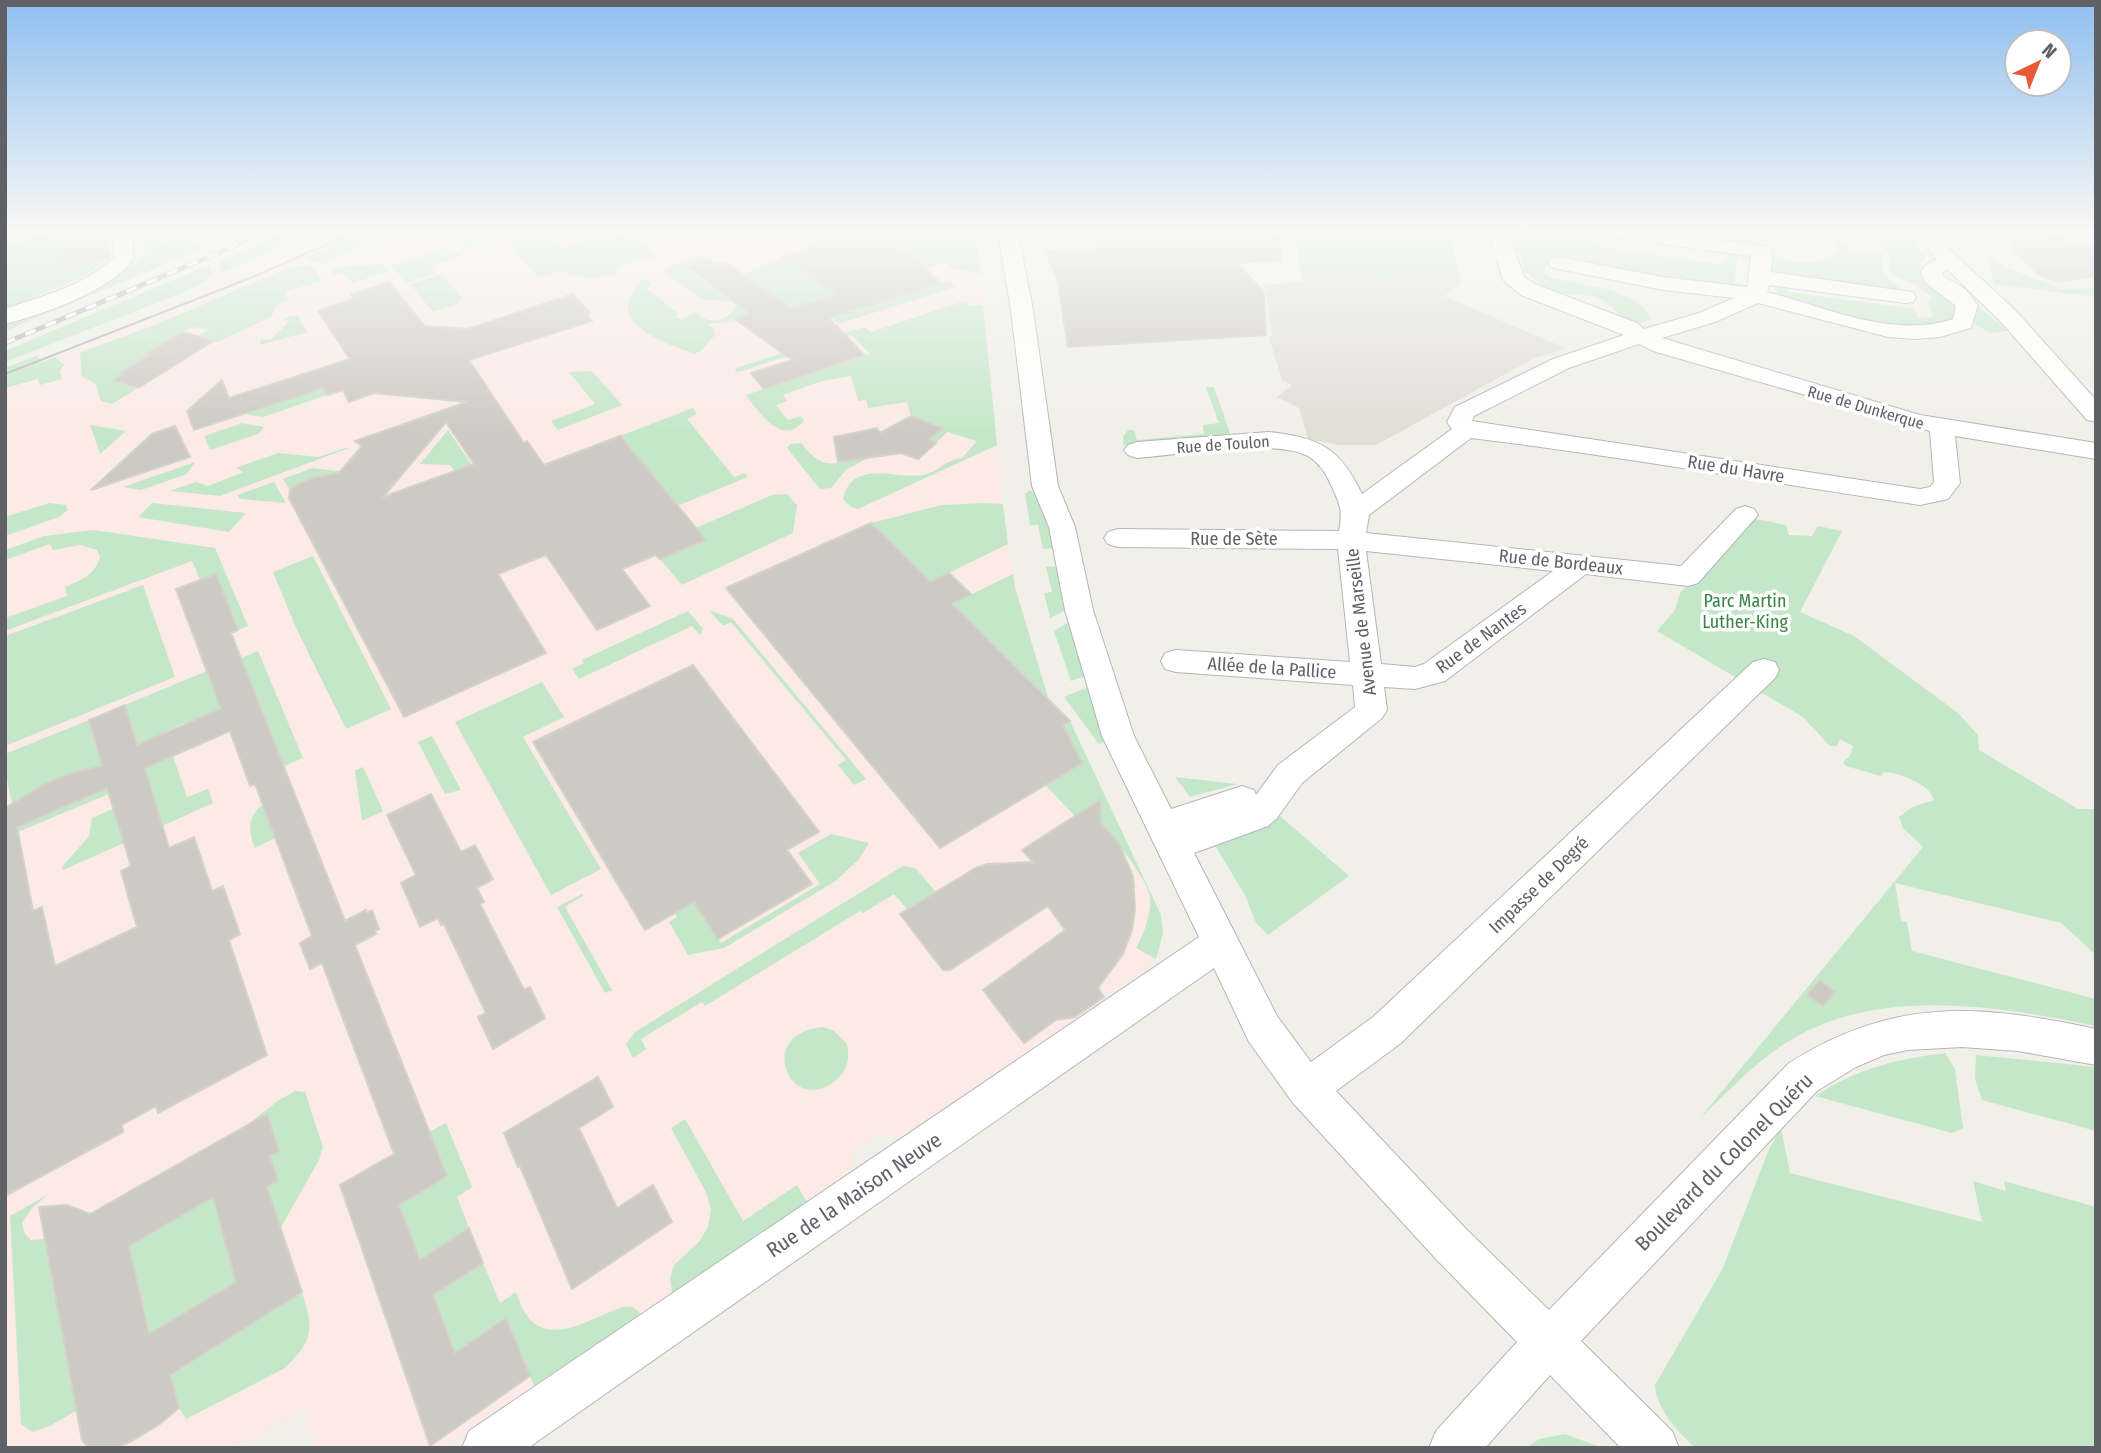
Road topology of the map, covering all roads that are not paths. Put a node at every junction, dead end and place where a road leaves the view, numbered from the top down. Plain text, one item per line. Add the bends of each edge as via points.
1 (58, 296) edge
2 (1019, 296) edge
3 (1544, 296) edge
4 (1748, 296) edge
5 (1787, 296) edge
6 (1889, 296) edge
7 (1957, 296) edge
8 (1987, 296) edge
9 (1905, 297) dead end
10 (5, 317) edge
11 (1641, 337) junction
12 (2096, 415) edge
13 (1942, 428) junction
14 (1466, 430) junction
15 (1137, 450) dead end
16 (2096, 451) edge
17 (1745, 515) dead end
18 (1354, 525) junction
19 (1118, 538) dead end
20 (1581, 564) junction
21 (1176, 661) dead end
22 (1764, 670) dead end
23 (1368, 675) junction
24 (1168, 836) junction
25 (1222, 942) junction
26 (2096, 1046) edge
27 (1307, 1089) junction
28 (1548, 1343) junction
29 (486, 1448) edge
30 (1453, 1448) edge
31 (1655, 1448) edge

1 - 10 street
2 - 24 street via 1045,486 1062,527 1079,610 1118,736
3 - 11 street, Rue de Dunkerque via 1629,328
4 - 11 street via 1738,305 1700,320
5 - 7 street via 1882,328 1911,333 1937,332 1964,323 1967,305
6 - 9 street
8 - 12 street
11 - 13 street, Rue de Dunkerque
11 - 14 street via 1573,358 1502,391 1464,412 1459,422
13 - 14 street, Rue du Havre via 1947,483 1939,493 1920,497 1606,447
13 - 16 street, Rue de Dunkerque
14 - 18 street
15 - 18 street, Rue de Toulon via 1269,440 1323,452 1339,471
17 - 20 street, Rue de Bordeaux via 1688,576
18 - 19 street, Rue de Sète
18 - 20 street, Rue de Bordeaux
18 - 23 street, Avenue de Marseille
20 - 23 street, Rue de Nantes via 1434,673 1415,678
21 - 23 street, Allée de la Pallice
22 - 27 street, Impasse de Degré via 1387,1030
23 - 24 street, Avenue de Marseille via 1371,710 1297,767 1276,787 1257,816
24 - 25 street
25 - 27 street via 1263,1029
25 - 29 street, Rue de la Maison Neuve
26 - 28 street, Boulevard du Colonel Quéru via 1979,1031 1927,1030 1885,1037 1840,1053 1803,1077
27 - 28 street
28 - 30 street, Boulevard du Colonel Quéru
28 - 31 street

